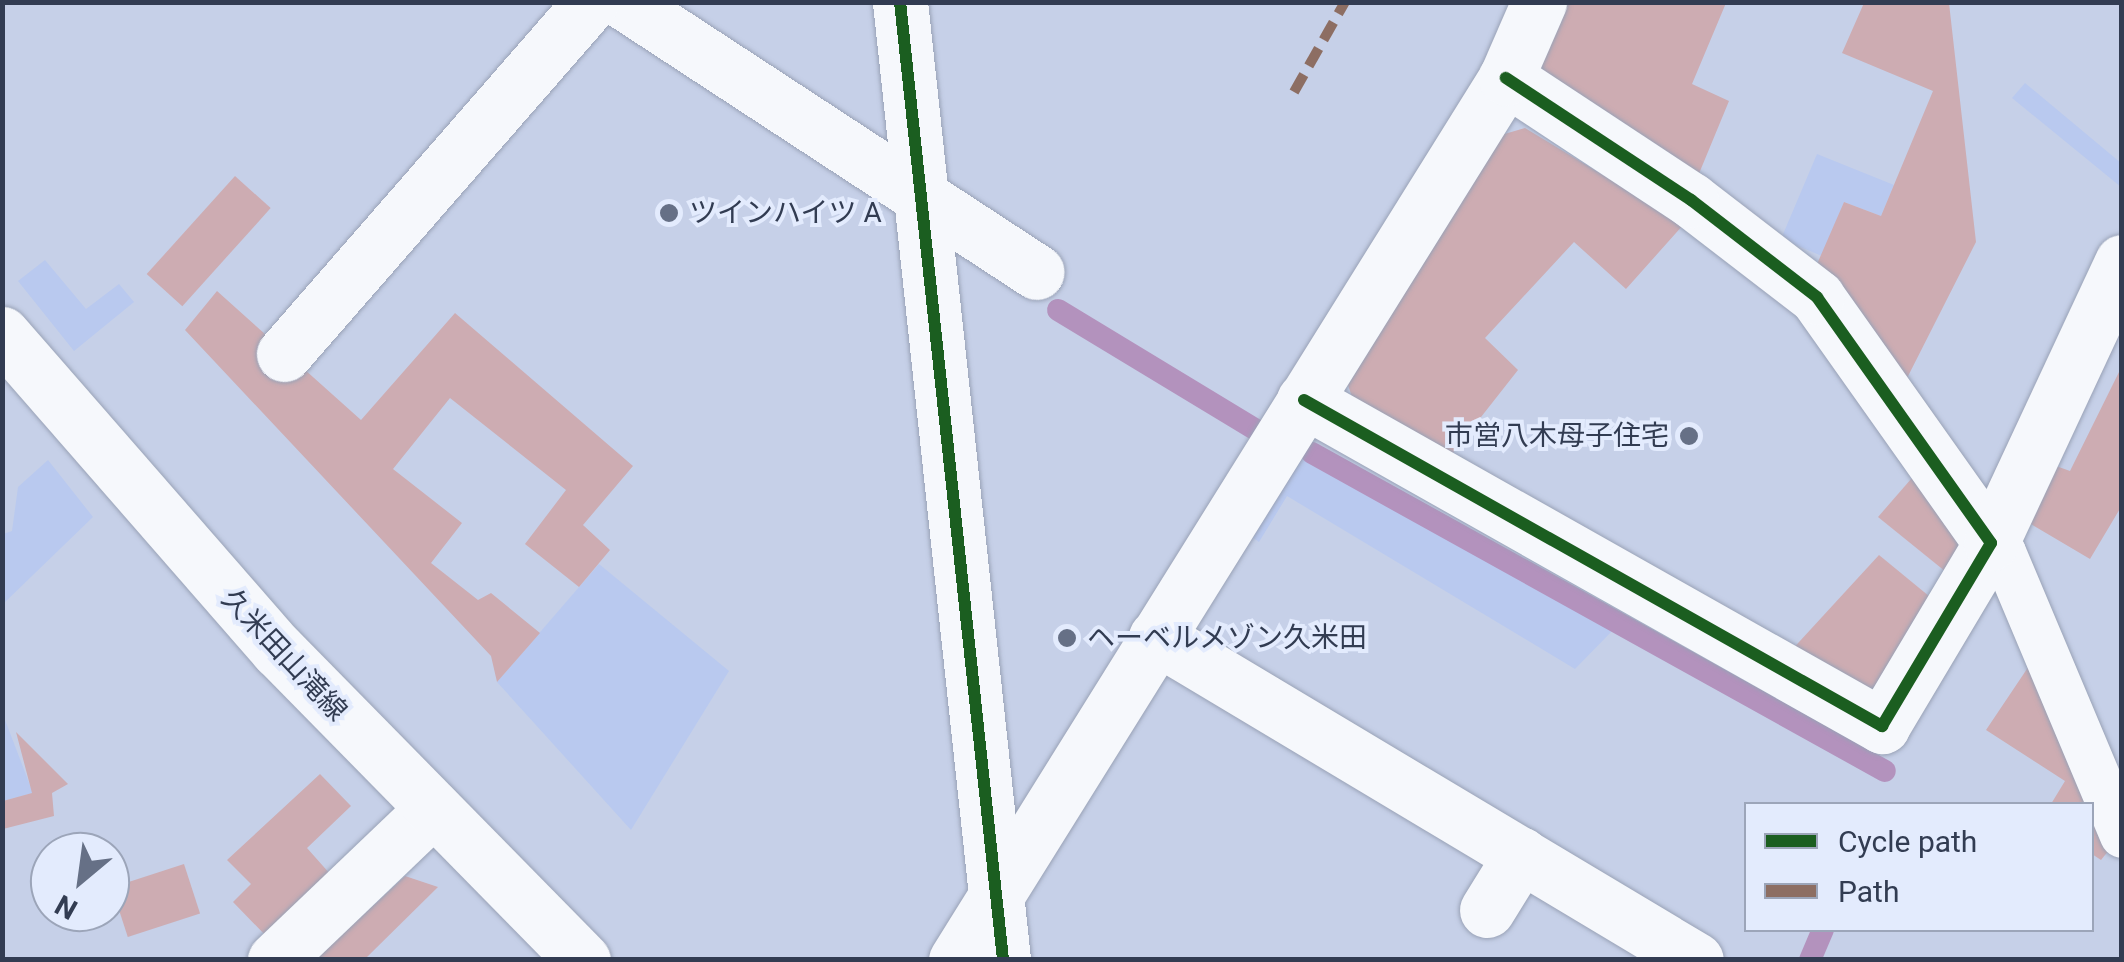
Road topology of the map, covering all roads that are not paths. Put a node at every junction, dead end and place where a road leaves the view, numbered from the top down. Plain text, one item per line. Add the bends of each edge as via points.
1 (591, 2) edge
2 (624, 2) edge
3 (900, 2) edge
4 (1539, 2) edge
5 (1506, 78) junction
6 (923, 203) junction
7 (2122, 262) edge
8 (1037, 272) dead end
9 (2, 334) edge
10 (284, 354) dead end
11 (1304, 400) junction
12 (1991, 543) junction
13 (1156, 637) junction
14 (432, 809) junction
15 (2122, 835) edge
16 (1521, 855) junction
17 (995, 894) junction
18 (1487, 910) dead end
19 (276, 960) edge
20 (583, 960) edge
21 (956, 960) edge
22 (1003, 960) edge
23 (1696, 960) edge

1 - 10 street
2 - 6 street
3 - 6 street
4 - 5 street
5 - 11 street
5 - 12 street via 1691,200 1817,297
6 - 8 street
6 - 17 street
7 - 12 street
9 - 14 street, 久米田山滝線 via 147,508
11 - 12 street via 1882,726
11 - 13 street
12 - 15 lane via 2003,552
13 - 16 street
13 - 17 street
14 - 19 street
14 - 20 street, 久米田山滝線
16 - 18 street
16 - 23 street
17 - 21 street
17 - 22 street

